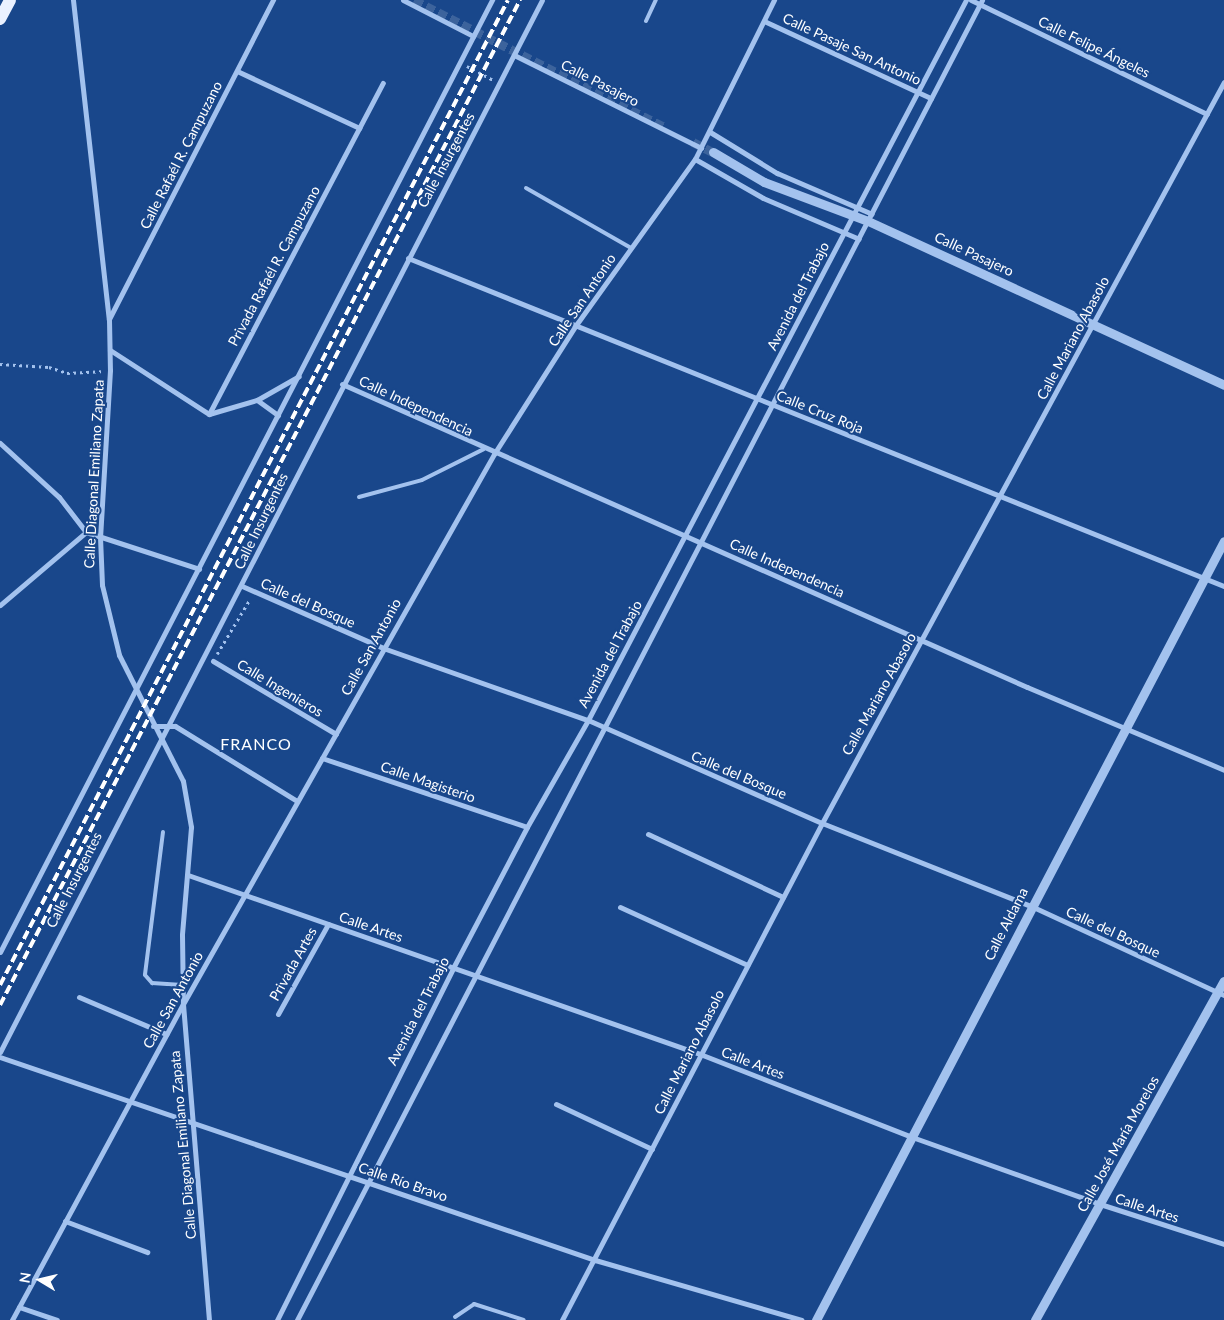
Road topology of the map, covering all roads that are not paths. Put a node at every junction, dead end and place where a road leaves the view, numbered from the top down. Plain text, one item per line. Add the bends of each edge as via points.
1 (10, 0) edge
2 (73, 0) edge
3 (273, 0) edge
4 (403, 0) edge
5 (492, 0) edge
6 (542, 0) edge
7 (656, 0) edge
8 (774, 0) edge
9 (966, 0) edge
10 (971, 0) edge
11 (980, 2) edge
12 (0, 19) edge
13 (646, 21) dead end
14 (764, 21) junction
15 (472, 36) junction
16 (514, 55) junction
17 (237, 71) junction
18 (1224, 82) edge
19 (383, 83) dead end
20 (918, 91) junction
21 (931, 98) junction
22 (1207, 114) junction
23 (359, 128) junction
24 (710, 132) junction
25 (701, 148) junction
26 (713, 152) tunnel mouth
27 (695, 159) junction
28 (526, 188) dead end
29 (857, 207) junction
30 (852, 217) junction
31 (870, 218) junction
32 (843, 233) junction
33 (859, 239) junction
34 (631, 248) junction
35 (408, 258) junction
36 (109, 320) junction
37 (1093, 324) junction
38 (576, 325) junction
39 (110, 350) junction
40 (299, 376) junction
41 (342, 384) junction
42 (1224, 385) edge
43 (757, 398) junction
44 (257, 400) junction
45 (772, 404) junction
46 (209, 414) junction
47 (278, 415) junction
48 (0, 443) edge
49 (484, 449) junction
50 (494, 454) junction
51 (359, 497) dead end
52 (1001, 497) junction
53 (86, 532) junction
54 (685, 536) junction
55 (100, 537) junction
56 (1224, 541) edge
57 (700, 542) junction
58 (199, 569) junction
59 (1204, 579) junction
60 (242, 586) junction
61 (1224, 586) edge
62 (0, 605) edge
63 (922, 640) junction
64 (383, 648) junction
65 (213, 661) dead end
66 (136, 692) junction
67 (588, 720) junction
68 (153, 726) junction
69 (166, 726) junction
70 (604, 728) junction
71 (1124, 728) junction
72 (336, 734) junction
73 (159, 739) junction
74 (322, 758) junction
75 (1224, 770) edge
76 (297, 801) junction
77 (822, 822) junction
78 (527, 827) junction
79 (163, 832) dead end
80 (648, 834) dead end
81 (188, 875) junction
82 (244, 895) junction
83 (782, 897) junction
84 (1031, 906) junction
85 (620, 907) dead end
86 (328, 924) junction
87 (0, 952) edge
88 (747, 965) junction
89 (453, 968) junction
90 (474, 976) junction
91 (1224, 981) edge
92 (182, 985) junction
93 (1221, 994) edge
94 (79, 997) dead end
95 (183, 1004) junction
96 (278, 1014) dead end
97 (166, 1034) junction
98 (0, 1052) edge
99 (700, 1054) junction
100 (0, 1056) edge
101 (129, 1102) junction
102 (556, 1104) dead end
103 (193, 1123) junction
104 (912, 1137) junction
105 (652, 1149) junction
106 (348, 1175) junction
107 (367, 1182) junction
108 (1100, 1204) junction
109 (65, 1221) junction
110 (1224, 1244) edge
111 (147, 1252) dead end
112 (595, 1260) junction
113 (19, 1307) junction
114 (455, 1317) dead end
115 (12, 1320) edge
116 (57, 1320) edge
117 (209, 1320) edge
118 (276, 1320) edge
119 (297, 1320) edge
120 (524, 1320) edge
121 (562, 1320) edge
122 (801, 1320) edge
123 (816, 1320) edge
124 (1035, 1320) edge

1 - 12 main road
2 - 36 street, Calle Diagonal Emiliano Zapata
3 - 17 street, Calle Rafaél R. Campuzano
4 - 15 street
5 - 15 street
6 - 16 street, Calle Insurgentes
7 - 13 lane
8 - 14 street, Calle San Antonio
9 - 20 street, Avenida del Trabajo
10 - 11 street, Calle Felipe Ángeles
11 - 21 street, Avenida del Trabajo
11 - 22 street, Calle Felipe Ángeles
14 - 20 street, Calle Pasaje San Antonio
14 - 24 street, Calle San Antonio
15 - 40 street
16 - 25 street, Calle Pasajero
16 - 35 street, Calle Insurgentes
17 - 23 street
17 - 36 street, Calle Rafaél R. Campuzano
18 - 22 street, Calle Mariano Abasolo
19 - 23 street, Privada Rafaél R. Campuzano
20 - 21 street, Calle Pasaje San Antonio
20 - 29 street, Avenida del Trabajo
21 - 31 street, Avenida del Trabajo
22 - 37 street, Calle Mariano Abasolo
23 - 46 street, Privada Rafaél R. Campuzano
24 - 25 street, Calle San Antonio
24 - 29 street via 776,173
25 - 27 street, Calle San Antonio
26 - 30 street, Calle Pasajero via 764,182
27 - 32 street via 763,198
27 - 34 street, Calle San Antonio
28 - 34 lane
29 - 30 street, Avenida del Trabajo
29 - 31 street
30 - 31 street, Calle Pasajero
30 - 32 street, Avenida del Trabajo
31 - 33 street, Avenida del Trabajo
31 - 37 street, Calle Pasajero
32 - 33 street
32 - 43 street, Avenida del Trabajo
33 - 45 street, Avenida del Trabajo
34 - 38 street, Calle San Antonio
35 - 38 street, Calle Cruz Roja
35 - 41 street, Calle Insurgentes
36 - 39 street, Calle Diagonal Emiliano Zapata
37 - 42 street, Calle Pasajero
37 - 52 street, Calle Mariano Abasolo
38 - 43 street, Calle Cruz Roja
38 - 50 street, Calle San Antonio
39 - 46 street
39 - 55 street, Calle Diagonal Emiliano Zapata
40 - 44 street
40 - 47 street
41 - 49 street, Calle Independencia
41 - 60 street, Calle Insurgentes
43 - 45 street, Calle Cruz Roja
43 - 54 street, Avenida del Trabajo
44 - 46 street
44 - 47 street
45 - 52 street, Calle Cruz Roja
45 - 57 street, Avenida del Trabajo
47 - 58 street
48 - 53 street via 59,497
49 - 50 street, Calle Independencia
49 - 51 lane via 422,480
50 - 54 street, Calle Independencia
50 - 64 street, Calle San Antonio
52 - 59 street, Calle Cruz Roja
52 - 63 street, Calle Mariano Abasolo
53 - 55 street
53 - 62 street
54 - 57 street, Calle Independencia
54 - 67 street, Avenida del Trabajo
55 - 58 street
55 - 66 street, Calle Diagonal Emiliano Zapata via 106,609 119,654
56 - 59 street, Calle Aldama
57 - 63 street, Calle Independencia
57 - 70 street, Avenida del Trabajo
58 - 66 street
59 - 61 street, Calle Cruz Roja
59 - 71 street, Calle Aldama
60 - 64 street, Calle del Bosque
60 - 69 street, Calle Insurgentes
63 - 71 street, Calle Independencia
63 - 77 street, Calle Mariano Abasolo
64 - 67 street, Calle del Bosque
64 - 72 street, Calle San Antonio
65 - 72 street, Calle Ingenieros
66 - 68 street, Calle Diagonal Emiliano Zapata
66 - 87 street
67 - 70 street, Calle del Bosque
67 - 78 street, Avenida del Trabajo
68 - 69 street
68 - 73 street, Calle Diagonal Emiliano Zapata
69 - 73 street, Calle Insurgentes
69 - 76 street via 175,726
70 - 77 street, Calle del Bosque
70 - 90 street, Avenida del Trabajo
71 - 75 street, Calle Independencia
71 - 84 street, Calle Aldama
72 - 74 street, Calle San Antonio
73 - 81 street, Calle Diagonal Emiliano Zapata via 183,781 188,804 191,834
73 - 98 street, Calle Insurgentes
74 - 76 street, Calle San Antonio
74 - 78 street, Calle Magisterio
76 - 82 street, Calle San Antonio
77 - 83 street, Calle Mariano Abasolo
77 - 84 street, Calle del Bosque
78 - 89 street, Avenida del Trabajo
79 - 92 lane via 145,975 152,983
80 - 83 street
81 - 82 street, Calle Artes
81 - 92 street, Calle Diagonal Emiliano Zapata via 182,934
82 - 86 street, Calle Artes
82 - 95 street, Calle San Antonio
83 - 88 street, Calle Mariano Abasolo
84 - 93 street, Calle del Bosque
84 - 104 street, Calle Aldama
85 - 88 street
86 - 89 street, Calle Artes
86 - 96 street, Privada Artes
88 - 99 street, Calle Mariano Abasolo
89 - 90 street, Calle Artes
89 - 106 street, Avenida del Trabajo
90 - 99 street, Calle Artes
90 - 107 street, Avenida del Trabajo
91 - 93 street, Calle José María Morelos
92 - 95 street, Calle Diagonal Emiliano Zapata
93 - 108 street, Calle José María Morelos
94 - 97 street
95 - 97 street, Calle San Antonio
95 - 103 street, Calle Diagonal Emiliano Zapata
97 - 101 street, Calle San Antonio
99 - 104 street, Calle Artes
99 - 105 street, Calle Mariano Abasolo
100 - 101 street, Calle Río Bravo
101 - 103 street, Calle Río Bravo
101 - 109 street, Calle San Antonio
102 - 105 street
103 - 106 street, Calle Río Bravo
103 - 117 street, Calle Diagonal Emiliano Zapata
104 - 108 street, Calle Artes
104 - 123 street, Calle Aldama
105 - 112 street, Calle Mariano Abasolo
106 - 107 street, Calle Río Bravo
106 - 118 street, Avenida del Trabajo
107 - 112 street, Calle Río Bravo
107 - 119 street, Avenida del Trabajo
108 - 110 street, Calle Artes
108 - 124 street, Calle José María Morelos
109 - 111 street
109 - 113 street, Calle San Antonio
112 - 121 street, Calle Mariano Abasolo
112 - 122 street, Calle Río Bravo
113 - 115 street, Calle San Antonio
113 - 116 street
114 - 120 lane via 474,1304

